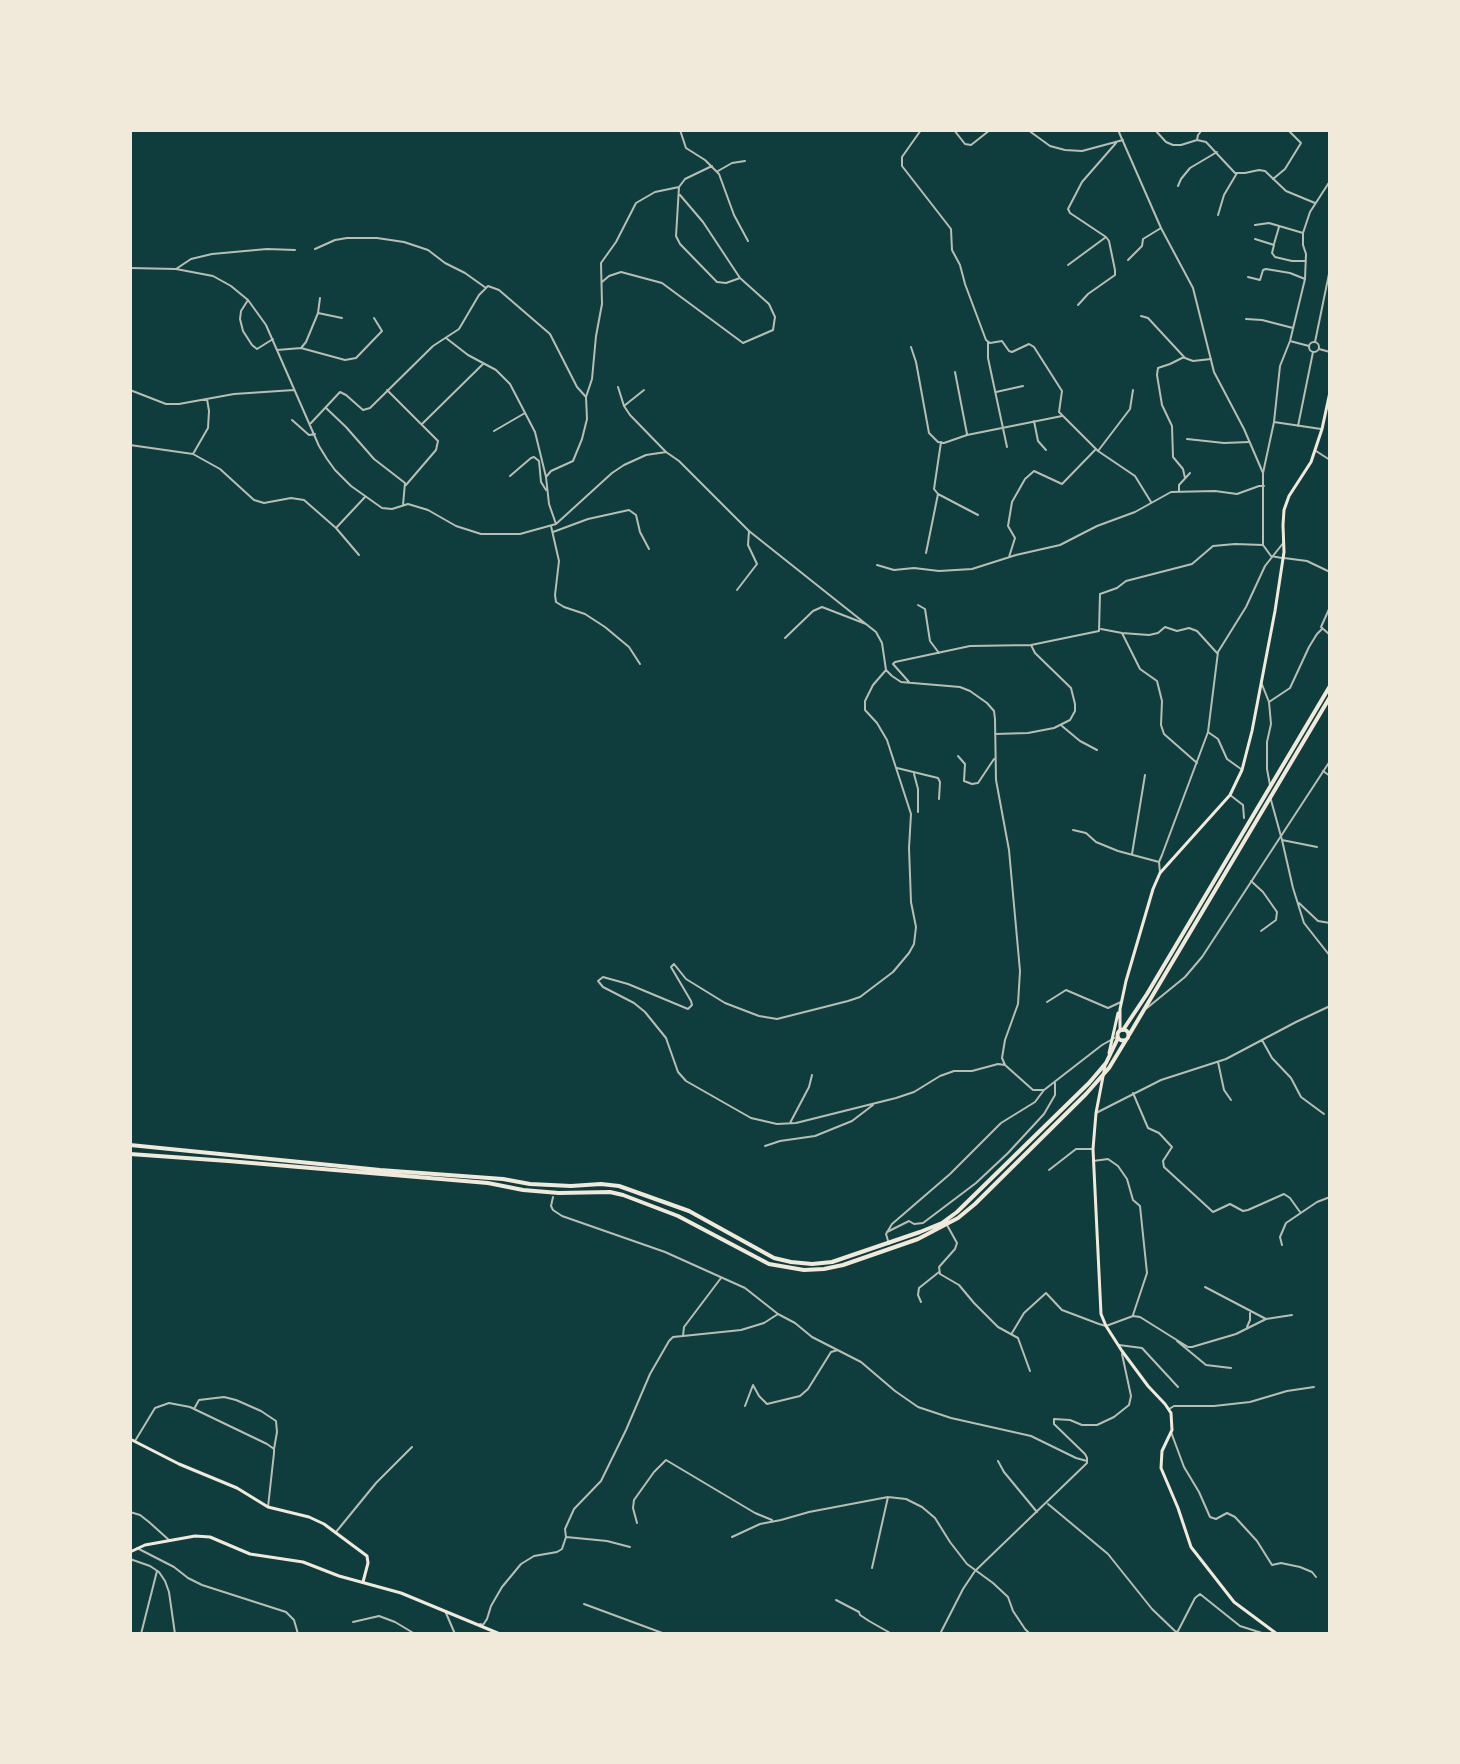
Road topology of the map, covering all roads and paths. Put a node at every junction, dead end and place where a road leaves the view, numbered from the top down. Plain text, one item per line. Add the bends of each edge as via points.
1 (680, 130) edge
2 (921, 130) edge
3 (954, 130) edge
4 (990, 130) edge
5 (1028, 130) edge
6 (1118, 130) edge
7 (1124, 130) edge
8 (1155, 130) edge
9 (1163, 130) edge
10 (1202, 130) edge
11 (1288, 130) edge
12 (1121, 135) junction
13 (1158, 135) junction
14 (1123, 140) junction
15 (1197, 140) junction
16 (1116, 143) junction
17 (1216, 152) junction
18 (745, 161) dead end
19 (712, 166) junction
20 (717, 171) junction
21 (1237, 173) junction
22 (1273, 179) junction
23 (1329, 181) edge
24 (1178, 186) dead end
25 (680, 187) junction
26 (680, 195) junction
27 (1316, 203) junction
28 (1218, 215) dead end
29 (1255, 225) dead end
30 (1279, 227) junction
31 (1161, 228) junction
32 (1304, 233) junction
33 (1106, 237) junction
34 (1329, 238) edge
35 (1255, 239) dead end
36 (748, 241) dead end
37 (1274, 245) junction
38 (315, 249) dead end
39 (295, 250) dead end
40 (1128, 260) dead end
41 (1306, 261) junction
42 (1329, 262) edge
43 (1068, 265) dead end
44 (130, 268) edge
45 (176, 269) junction
46 (1329, 269) edge
47 (741, 278) junction
48 (1248, 278) dead end
49 (1305, 279) junction
50 (602, 283) junction
51 (486, 288) junction
52 (320, 298) dead end
53 (248, 300) junction
54 (1078, 305) dead end
55 (1322, 307) junction
56 (1329, 307) edge
57 (318, 312) junction
58 (1141, 316) dead end
59 (342, 318) dead end
60 (374, 318) dead end
61 (1246, 319) dead end
62 (1293, 328) junction
63 (446, 338) junction
64 (273, 339) junction
65 (1290, 340) junction
66 (988, 342) junction
67 (1315, 342) junction
68 (1310, 346) junction
69 (911, 347) dead end
70 (301, 348) junction
71 (1319, 349) junction
72 (278, 350) junction
73 (1313, 351) junction
74 (1329, 352) edge
75 (1184, 357) junction
76 (1211, 359) junction
77 (483, 364) junction
78 (955, 372) dead end
79 (1023, 386) dead end
80 (618, 387) dead end
81 (130, 390) edge
82 (294, 390) junction
83 (387, 390) junction
84 (645, 390) dead end
85 (1132, 390) dead end
86 (996, 392) junction
87 (1329, 392) edge
88 (586, 397) junction
89 (207, 399) junction
90 (624, 406) junction
91 (326, 408) junction
92 (526, 413) junction
93 (1062, 416) junction
94 (292, 420) dead end
95 (1034, 421) junction
96 (1274, 422) junction
97 (311, 423) junction
98 (422, 424) junction
99 (1298, 426) junction
100 (1002, 427) junction
101 (1322, 429) junction
102 (494, 431) dead end
103 (315, 434) junction
104 (967, 435) junction
105 (1188, 439) dead end
106 (941, 442) junction
107 (1249, 442) junction
108 (130, 445) edge
109 (1007, 447) dead end
110 (1046, 450) dead end
111 (1097, 450) junction
112 (1316, 451) junction
113 (666, 452) junction
114 (193, 454) junction
115 (1329, 460) edge
116 (1190, 473) dead end
117 (1263, 473) junction
118 (510, 476) dead end
119 (546, 477) junction
120 (1185, 478) junction
121 (406, 485) junction
122 (1264, 486) junction
123 (546, 490) junction
124 (1179, 492) junction
125 (938, 494) junction
126 (365, 497) junction
127 (1151, 502) junction
128 (403, 505) junction
129 (978, 515) dead end
130 (556, 524) junction
131 (551, 526) junction
132 (336, 528) junction
133 (749, 531) junction
134 (553, 532) junction
135 (1284, 542) junction
136 (1263, 545) junction
137 (649, 549) dead end
138 (926, 553) dead end
139 (359, 555) dead end
140 (1271, 556) junction
141 (1009, 557) junction
142 (1284, 558) junction
143 (877, 565) dead end
144 (1329, 572) edge
145 (737, 590) dead end
146 (918, 605) dead end
147 (1329, 607) edge
148 (868, 625) junction
149 (1101, 629) junction
150 (1322, 630) junction
151 (1122, 633) junction
152 (1329, 635) edge
153 (785, 638) dead end
154 (1031, 645) junction
155 (939, 653) junction
156 (1217, 653) junction
157 (640, 663) dead end
158 (886, 670) junction
159 (1261, 681) junction
160 (909, 682) junction
161 (1329, 686) edge
162 (1329, 697) edge
163 (1269, 702) junction
164 (1062, 726) junction
165 (1208, 732) junction
166 (995, 734) junction
167 (1097, 750) dead end
168 (958, 756) dead end
169 (995, 758) junction
170 (1329, 761) edge
171 (1197, 763) junction
172 (897, 768) junction
173 (1242, 770) junction
174 (1323, 771) junction
175 (913, 772) junction
176 (1145, 774) dead end
177 (1329, 776) edge
178 (1270, 788) junction
179 (1230, 795) junction
180 (1270, 797) junction
181 (939, 799) dead end
182 (918, 812) dead end
183 (1244, 818) dead end
184 (1073, 830) dead end
185 (1281, 835) junction
186 (1282, 840) junction
187 (1317, 847) dead end
188 (1132, 854) junction
189 (1159, 862) junction
190 (1160, 873) junction
191 (1251, 881) junction
192 (1297, 901) junction
193 (1329, 923) edge
194 (1261, 931) dead end
195 (1329, 956) edge
196 (1047, 1002) dead end
197 (1121, 1002) junction
198 (1329, 1006) edge
199 (1120, 1009) junction
200 (1144, 1010) junction
201 (1120, 1034) junction
202 (1129, 1035) junction
203 (1112, 1039) junction
204 (1126, 1040) junction
205 (1262, 1040) junction
206 (1108, 1058) junction
207 (1218, 1062) junction
208 (1106, 1063) junction
209 (1005, 1065) junction
210 (812, 1075) dead end
211 (1102, 1077) junction
212 (1054, 1083) junction
213 (1044, 1090) junction
214 (1133, 1093) junction
215 (1231, 1100) dead end
216 (875, 1104) junction
217 (1096, 1113) junction
218 (1324, 1114) dead end
219 (790, 1124) junction
220 (1024, 1136) junction
221 (1030, 1142) junction
222 (143, 1146) junction
223 (765, 1146) dead end
224 (130, 1149) edge
225 (1093, 1149) junction
226 (144, 1156) junction
227 (1093, 1161) junction
228 (1048, 1170) dead end
229 (553, 1197) dead end
230 (1329, 1197) edge
231 (1300, 1212) junction
232 (947, 1225) junction
233 (887, 1232) junction
234 (1282, 1245) dead end
235 (889, 1246) junction
236 (939, 1272) junction
237 (721, 1277) junction
238 (1205, 1287) dead end
239 (921, 1302) dead end
240 (1250, 1312) junction
241 (778, 1314) junction
242 (1133, 1316) junction
243 (1292, 1316) dead end
244 (1266, 1319) junction
245 (1106, 1326) junction
246 (1245, 1329) junction
247 (1012, 1333) junction
248 (683, 1336) junction
249 (1176, 1339) junction
250 (1119, 1345) junction
251 (837, 1350) junction
252 (1122, 1351) junction
253 (1231, 1368) dead end
254 (1030, 1371) dead end
255 (1178, 1387) dead end
256 (1314, 1387) dead end
257 (745, 1406) dead end
258 (194, 1409) junction
259 (1169, 1409) junction
260 (1171, 1432) junction
261 (130, 1439) edge
262 (135, 1441) junction
263 (412, 1447) dead end
264 (274, 1449) junction
265 (998, 1461) dead end
266 (1087, 1461) junction
267 (888, 1497) junction
268 (1047, 1503) junction
269 (268, 1507) junction
270 (130, 1512) edge
271 (1037, 1512) junction
272 (772, 1520) junction
273 (637, 1523) dead end
274 (335, 1533) junction
275 (566, 1537) junction
276 (732, 1537) dead end
277 (172, 1542) junction
278 (630, 1547) dead end
279 (137, 1548) junction
280 (130, 1552) edge
281 (130, 1560) edge
282 (872, 1568) dead end
283 (157, 1570) junction
284 (975, 1571) junction
285 (1316, 1577) dead end
286 (363, 1582) junction
287 (836, 1599) dead end
288 (584, 1604) dead end
289 (445, 1610) junction
290 (353, 1622) dead end
291 (480, 1624) junction
292 (1030, 1633) edge
293 (1176, 1633) edge
294 (141, 1634) edge
295 (175, 1634) edge
296 (298, 1634) edge
297 (415, 1634) edge
298 (455, 1634) edge
299 (500, 1634) edge
300 (665, 1634) edge
301 (892, 1634) edge
302 (939, 1634) edge
303 (1265, 1634) edge
304 (1277, 1634) edge

1 - 19 street via 686,148
2 - 66 street via 902,157 902,166 951,229 952,250
3 - 4 street via 970,145
5 - 16 street via 1044,143 1065,150
6 - 12 street
7 - 12 street
8 - 13 street
9 - 13 street
10 - 15 street
11 - 22 street via 1301,143 1285,169
12 - 14 street
13 - 15 street via 1177,146
14 - 16 street
14 - 31 street
15 - 17 street via 1206,142
16 - 33 street via 1082,182 1068,209
17 - 21 street
17 - 24 street via 1190,168
18 - 20 street
19 - 20 street
19 - 25 street via 685,179
20 - 36 street
21 - 22 street via 1262,170
21 - 28 street
22 - 27 street via 1286,191
23 - 27 street
25 - 26 street
25 - 50 street via 655,192 633,206 616,242 602,260
26 - 47 street
26 - 47 street via 676,236 680,244 717,282
27 - 32 street
29 - 30 street via 1269,223
30 - 32 street
30 - 37 street
31 - 40 street via 1144,238
31 - 76 street via 1193,288
32 - 41 street
33 - 43 street
33 - 54 street via 1115,275
34 - 42 street
35 - 37 street
37 - 41 street via 1275,257
38 - 51 street via 347,238 404,242 428,250
39 - 45 street via 212,254 191,259
41 - 49 street
44 - 45 street
45 - 53 street via 213,276
46 - 55 street
47 - 50 street via 767,301 775,317 772,332 745,343 662,283 621,272
48 - 49 street via 1260,280 1266,269
49 - 62 street
50 - 88 street
51 - 63 street via 459,329
51 - 88 street via 495,287 546,329
52 - 57 street
53 - 64 street
53 - 64 street via 240,319 243,331 257,349
55 - 56 street
55 - 67 street
57 - 59 street
57 - 70 street
58 - 75 street via 1148,318
60 - 70 street via 382,331 356,358 345,360
61 - 62 street
62 - 65 street
63 - 77 street
63 - 83 street
64 - 72 street
65 - 68 street
65 - 96 street via 1280,366
66 - 86 street
66 - 93 street via 1002,341 1009,351 1029,344 1034,347 1062,391 1058,409
67 - 68 street
67 - 71 street
68 - 73 street
69 - 106 street via 929,433
70 - 72 street
71 - 73 street
71 - 74 street
72 - 82 street
73 - 99 street
75 - 76 street via 1193,361
75 - 120 street via 1158,368 1156,375 1162,405 1172,426 1173,457
76 - 107 street
77 - 92 street via 502,375
77 - 98 street
78 - 104 street
79 - 86 street
80 - 90 street
81 - 89 street via 166,404
82 - 89 street
82 - 97 street
83 - 91 street via 367,410 340,392
83 - 98 street
84 - 90 street
85 - 111 street via 1130,409
86 - 100 street
87 - 101 main road
88 - 119 street via 587,419 577,456
89 - 114 street via 208,428
90 - 113 street
91 - 97 street
91 - 121 street via 380,465
92 - 102 street
92 - 119 street
93 - 95 street
93 - 111 street
94 - 103 street via 309,435
95 - 100 street
95 - 110 street via 1038,441
96 - 99 street
96 - 117 street
97 - 103 street
98 - 121 street via 438,439 438,447
99 - 101 street
100 - 104 street
100 - 109 street
101 - 112 main road
103 - 126 street via 335,470
104 - 106 street
105 - 107 street
106 - 125 street via 934,484
107 - 117 street
108 - 114 street
111 - 127 street via 1135,476
111 - 141 street via 1062,484 1034,471 1025,479 1012,502 1008,526 1015,538
112 - 115 street
112 - 135 main road via 1286,503
113 - 130 street via 646,455 624,465
113 - 133 street
114 - 132 street via 220,469 254,500 304,500
116 - 120 street
117 - 122 street
118 - 123 street via 534,457
119 - 123 street
120 - 124 street
121 - 128 street
122 - 124 street via 1237,495
122 - 136 street
123 - 130 street
124 - 127 street via 1167,493
125 - 129 street
125 - 138 street
126 - 128 street via 382,508
126 - 132 street
127 - 141 street via 1060,545
128 - 131 street via 428,510 456,526 481,534 520,534
130 - 131 street
131 - 134 street
132 - 139 street
133 - 145 street via 748,545 757,564
133 - 148 street
134 - 137 street via 630,510 635,513
134 - 157 street via 559,561 556,602 605,627 629,647
135 - 140 street
135 - 142 main road
136 - 140 street
136 - 149 street via 1213,546 1192,564 1126,581 1102,592
140 - 142 street
140 - 156 street
141 - 143 street via 972,569 950,571 894,570
142 - 144 street via 1308,561
142 - 159 main road
146 - 155 street via 925,609 930,641
147 - 150 street
148 - 153 street via 822,607
148 - 158 street via 880,638
149 - 151 street
149 - 154 street
150 - 152 street
150 - 163 street via 1309,647 1290,688
151 - 156 street via 1149,635 1165,627 1177,631 1189,628
151 - 171 street via 1140,669 1157,681 1162,701 1161,726 1166,737
154 - 155 street via 976,645
154 - 164 street via 1071,688 1075,711
155 - 160 street via 895,662
156 - 165 street
158 - 160 street via 897,680
158 - 172 street via 873,684 865,710 883,731
159 - 163 street
159 - 173 main road
160 - 166 street via 970,691 994,711
161 - 178 highway
162 - 180 highway
163 - 178 street
164 - 166 street
164 - 167 street
165 - 171 street
165 - 173 street via 1218,740 1227,759
166 - 169 street
168 - 169 street via 965,764 965,782 972,784 978,783
169 - 209 street via 1009,850 1020,971 1018,1004 1002,1058
170 - 174 street
171 - 189 street
172 - 175 street
172 - 219 street via 911,814 914,944 904,961 868,993 777,1019 725,1003 696,987 674,964 671,969 692,1003 688,1009 612,979 603,977 598,981 645,1012 666,1038 678,1072 690,1084 751,1118
173 - 179 main road
174 - 177 street
174 - 185 street
175 - 181 street via 938,778
175 - 182 street via 918,783
176 - 188 street
178 - 201 highway
179 - 183 street via 1243,805
179 - 190 main road
180 - 185 street
180 - 200 highway
184 - 188 street
185 - 186 street
185 - 191 street
186 - 187 street
186 - 192 street
188 - 189 street
189 - 190 street
190 - 197 main road
191 - 194 street via 1277,912 1275,922
191 - 200 street via 1196,964
192 - 193 street via 1318,921
192 - 195 street via 1307,928
196 - 197 street via 1066,990 1108,1008
197 - 199 main road
198 - 205 street
199 - 201 main road
199 - 203 main road
200 - 202 highway
201 - 202 highway
201 - 203 street
201 - 204 highway via 1121,1040
201 - 206 highway
202 - 204 highway
203 - 206 main road
203 - 212 street
204 - 211 highway
205 - 207 street
205 - 218 street via 1301,1097
206 - 208 highway
207 - 214 street via 1170,1076
207 - 215 street via 1224,1090
208 - 211 main road
208 - 221 highway
209 - 213 street via 1034,1090
209 - 216 street via 954,1071 908,1094
210 - 219 street
211 - 217 main road
211 - 232 highway via 975,1204
212 - 213 street
212 - 220 street via 1053,1100
213 - 233 street via 1035,1102 1001,1123
214 - 217 street
214 - 231 street via 1148,1128 1172,1147 1162,1161 1164,1166 1213,1212 1229,1204 1248,1210 1284,1194
216 - 219 street
216 - 223 street via 852,1121 815,1136
217 - 225 main road
220 - 221 street
220 - 233 street via 976,1183 928,1220 914,1224 909,1221
221 - 235 highway via 957,1212 942,1223
222 - 224 highway
222 - 226 highway via 140,1150
222 - 235 highway via 556,1186 619,1186 689,1212 768,1255 791,1262 832,1262
224 - 226 highway
225 - 227 main road
225 - 228 street via 1076,1149
226 - 235 highway via 488,1183 559,1193 622,1194 678,1216 769,1264 787,1269 843,1265
227 - 242 street via 1108,1159 1118,1166 1133,1200 1140,1206 1147,1273
227 - 245 main road via 1100,1305
229 - 237 street via 551,1206 562,1216 665,1252
230 - 231 street
231 - 234 street via 1284,1227
232 - 235 highway
232 - 236 street via 957,1244
233 - 235 street
236 - 239 street via 919,1288
236 - 247 street via 959,1285 998,1327
237 - 241 street via 751,1291
237 - 248 street via 684,1327
238 - 240 street
240 - 244 street
240 - 246 street
241 - 248 street via 741,1330
241 - 251 street
242 - 245 street
242 - 249 street
243 - 244 street
244 - 246 street
245 - 247 street via 1062,1310 1046,1293 1024,1313
245 - 250 main road
246 - 249 street via 1197,1347 1188,1347
247 - 254 street via 1018,1338
248 - 275 street via 673,1336 662,1352 601,1481 574,1509 565,1529
249 - 253 street via 1206,1365
250 - 252 main road
250 - 255 street via 1142,1348
251 - 257 street via 831,1352 800,1396 767,1404 753,1385
251 - 266 street via 861,1362 918,1407 1030,1436
252 - 259 main road
252 - 266 street via 1131,1396 1129,1405 1097,1425 1058,1418 1053,1421 1085,1454
256 - 259 street via 1250,1402
258 - 262 street via 176,1403 160,1405
258 - 264 street
258 - 264 street via 199,1400 224,1397 261,1411 276,1421
259 - 260 main road
260 - 285 street via 1210,1517 1216,1519 1225,1513 1235,1517 1272,1565 1300,1567
260 - 304 main road via 1162,1451 1161,1468 1191,1547 1234,1602
261 - 262 main road
262 - 269 main road
263 - 274 street
264 - 269 street
265 - 271 street
266 - 268 street
267 - 272 street
267 - 282 street
267 - 284 street via 906,1499 931,1514
268 - 271 street
268 - 293 street via 1105,1552
269 - 274 main road via 309,1517
270 - 277 street via 140,1515
271 - 284 street
272 - 273 street via 666,1460 634,1500
272 - 276 street
274 - 286 main road via 367,1556
275 - 278 street
275 - 291 street via 560,1551 534,1556 521,1564
277 - 279 main road
277 - 286 main road via 210,1537 250,1554 303,1562
279 - 280 main road
279 - 296 street via 202,1585 286,1612 294,1620
281 - 283 street
283 - 294 street
283 - 295 street via 170,1593
284 - 292 street via 1008,1597 1013,1611
284 - 302 street
286 - 289 main road
287 - 301 street
288 - 300 street
289 - 291 main road
289 - 298 street
290 - 297 street via 379,1616
291 - 299 main road
293 - 303 street via 1200,1594 1240,1626

